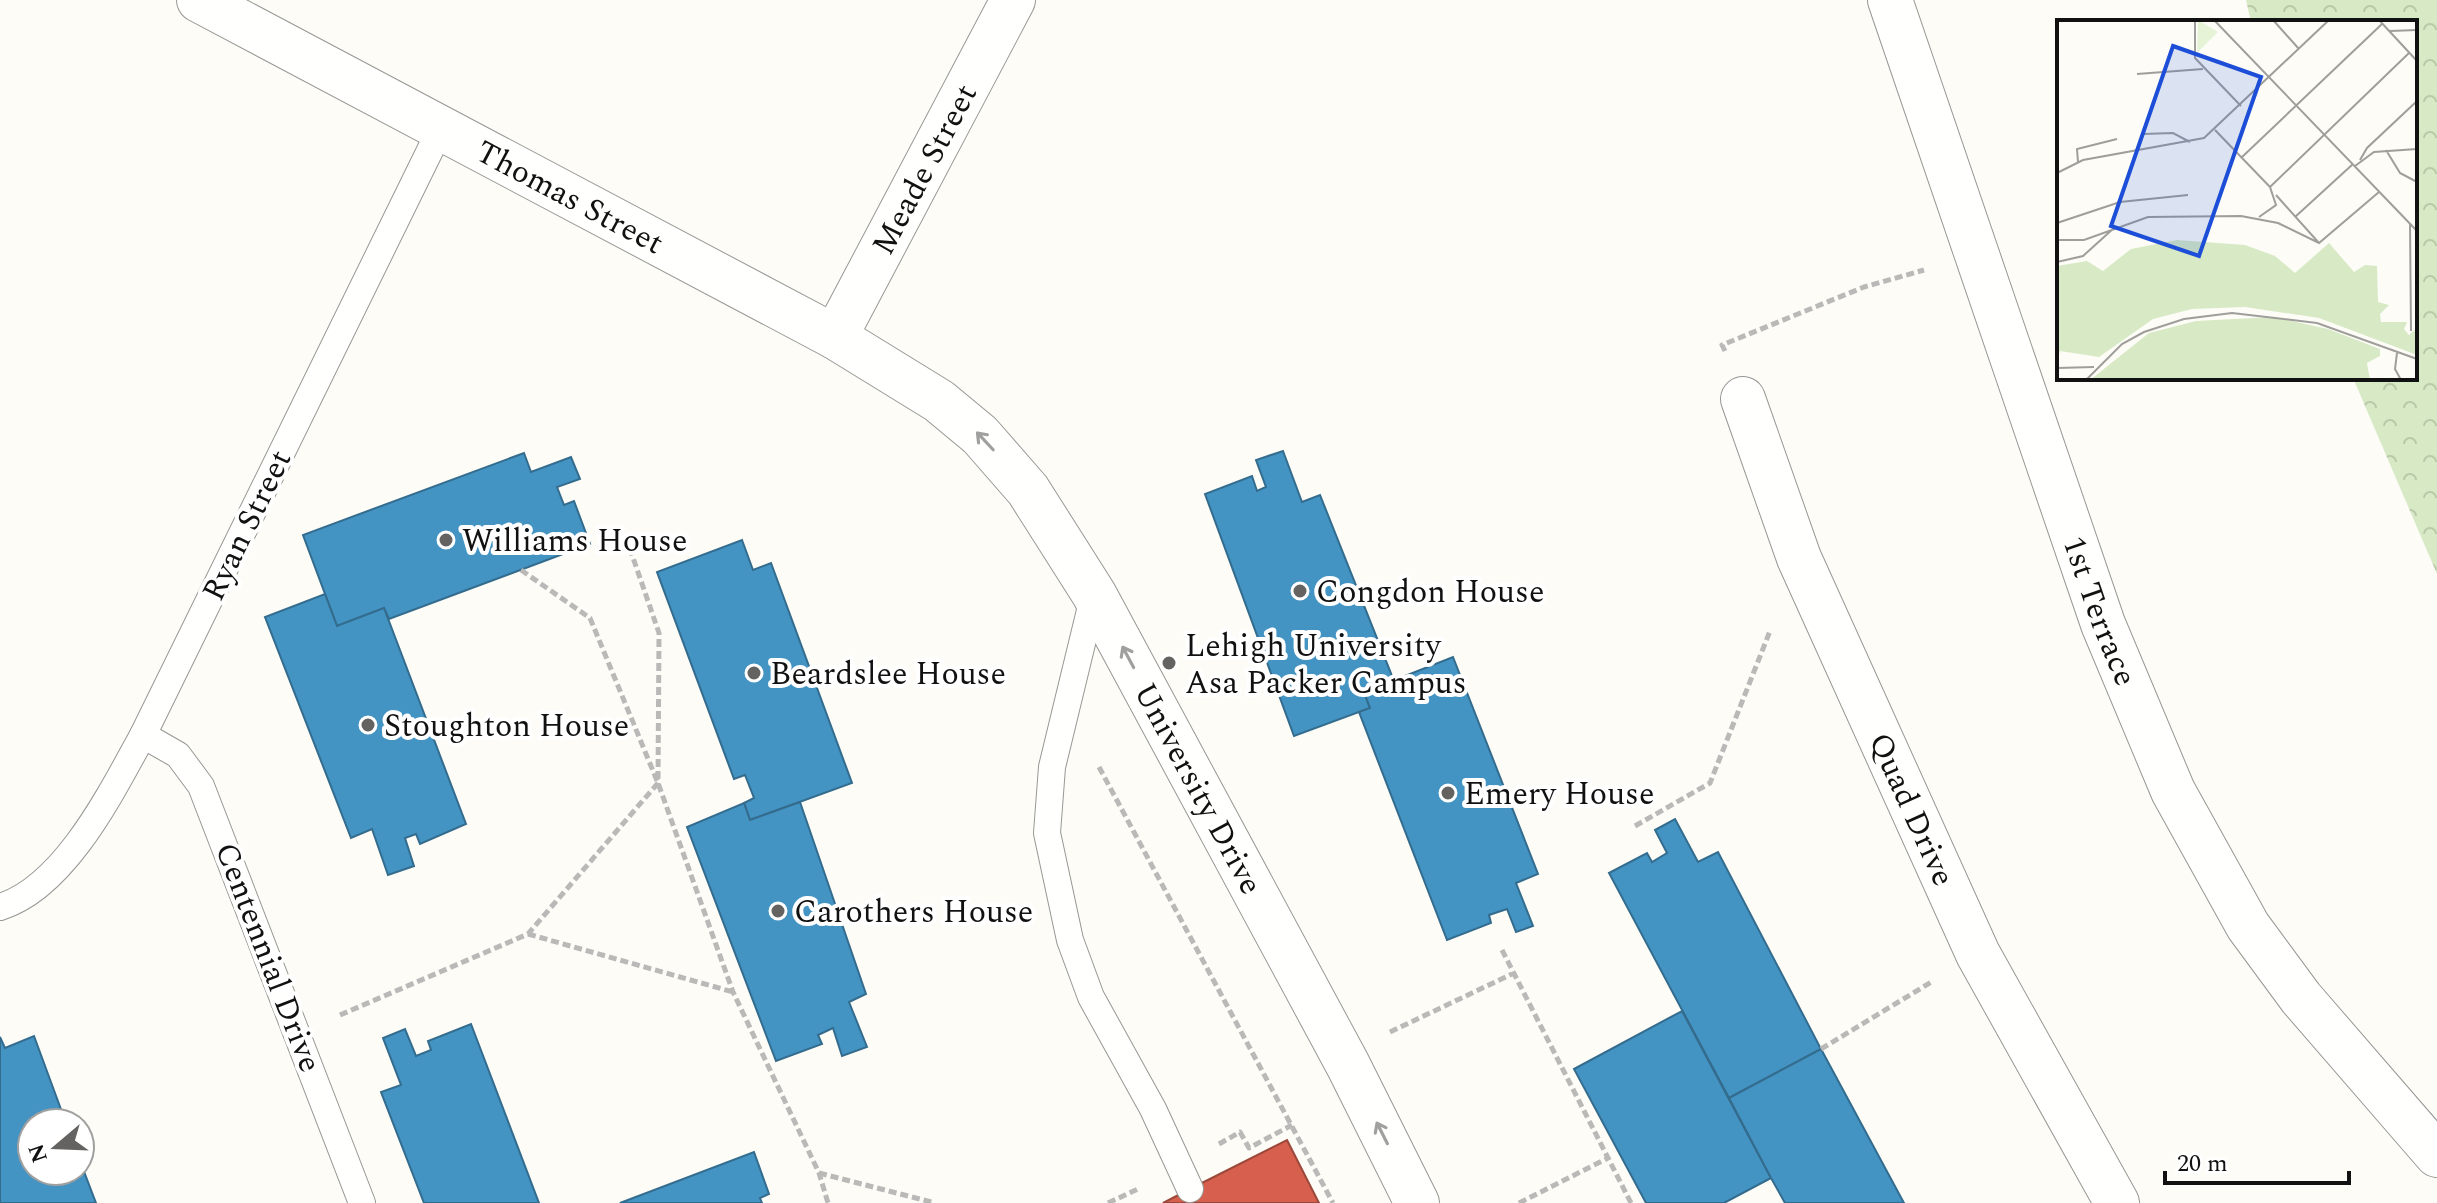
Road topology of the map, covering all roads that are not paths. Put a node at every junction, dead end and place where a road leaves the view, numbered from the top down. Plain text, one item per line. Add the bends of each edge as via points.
1 (199, 0) edge
2 (1013, 0) edge
3 (1890, 0) edge
4 (442, 126) junction
5 (835, 337) junction
6 (1743, 399) road end
7 (939, 401) joint
8 (1094, 594) junction
9 (143, 735) junction
10 (9, 904) edge
11 (2437, 1154) edge
12 (1190, 1189) dead end
13 (362, 1203) edge
14 (1417, 1203) edge
15 (2117, 1203) edge

1 - 4 street, Thomas Street
2 - 5 street, Meade Street
3 - 11 street, 1st Terrace via 2103,624 2173,791 2248,926 2301,998
4 - 5 street, Thomas Street
4 - 9 lane, Ryan Street
5 - 7 street, Thomas Street
6 - 15 street, Quad Drive via 1799,558 1978,954
8 -> 7 street, University Drive via 1028,490 980,435
8 - 12 lane via 1052,767 1047,833 1070,940 1091,997
14 -> 8 street, University Drive
9 - 10 lane, Ryan Street via 77,842 50,875
9 - 13 lane, Centennial Drive via 178,755 201,786

